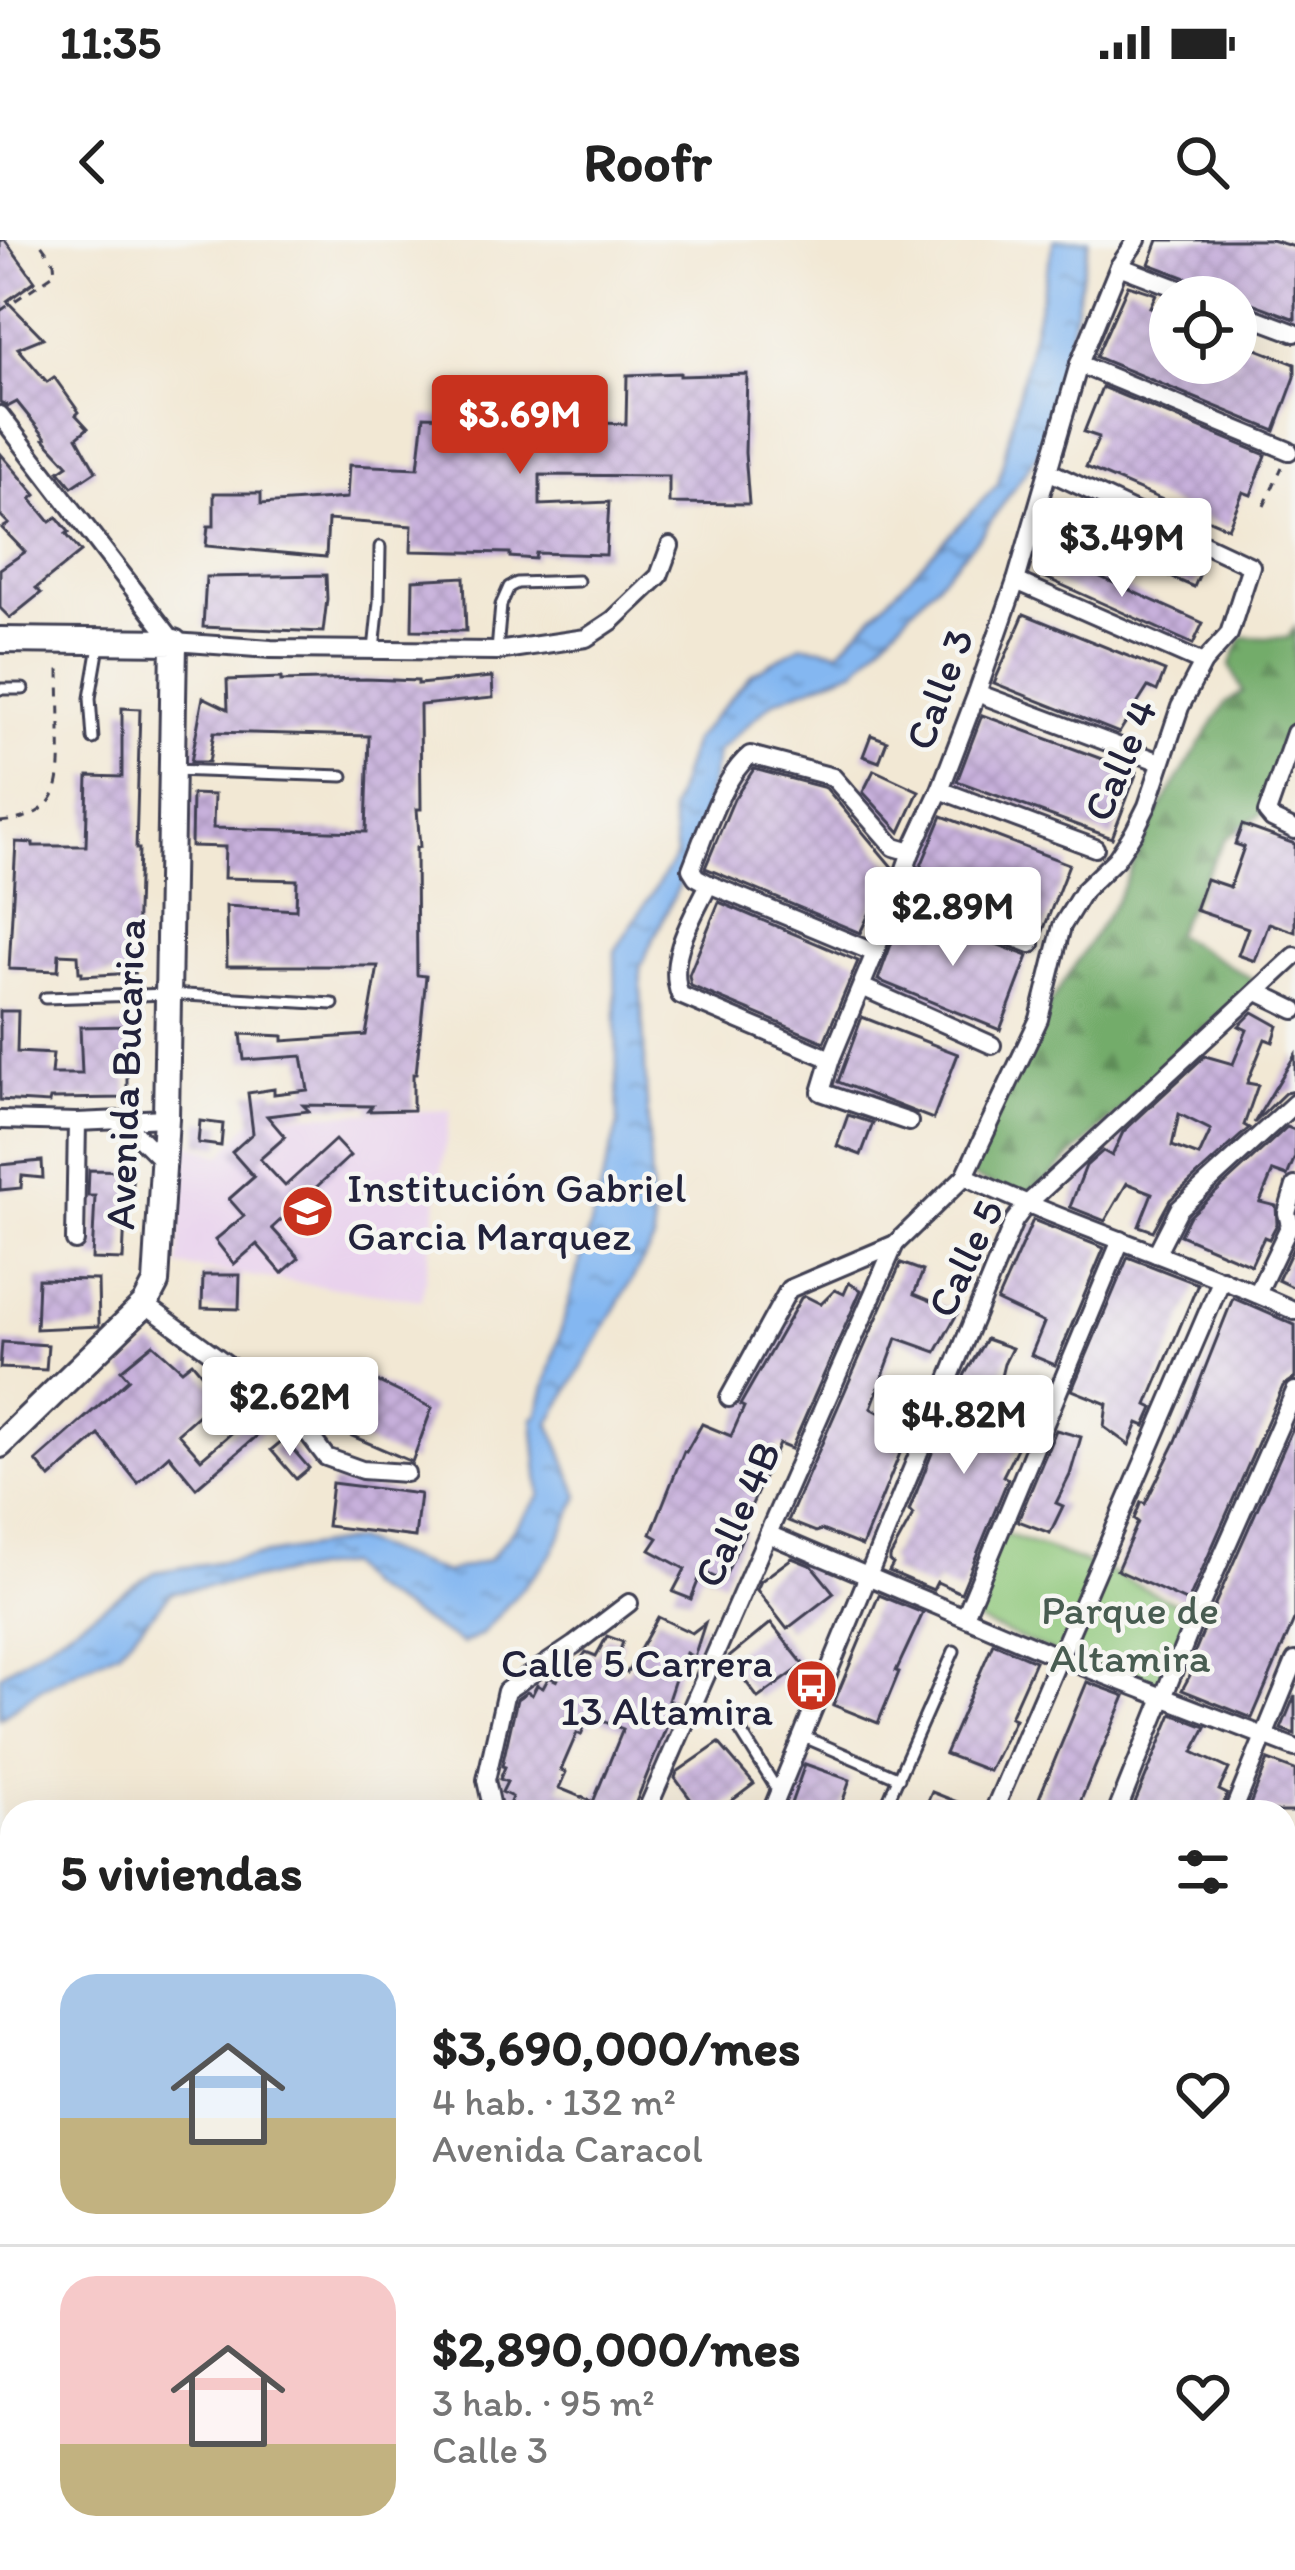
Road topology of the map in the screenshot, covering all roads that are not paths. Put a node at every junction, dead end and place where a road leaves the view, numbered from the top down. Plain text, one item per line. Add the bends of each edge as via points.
1 (1138, 240) edge
2 (1119, 266) junction
3 (1149, 277) edge
4 (1257, 318) edge
5 (1295, 333) edge
6 (1079, 364) junction
7 (0, 416) edge
8 (1288, 451) road end
9 (1048, 471) junction
10 (670, 546) dead end
11 (380, 547) dead end
12 (1016, 580) junction
13 (578, 581) dead end
14 (0, 640) edge
15 (100, 640) junction
16 (174, 642) junction
17 (374, 650) junction
18 (497, 651) junction
19 (1203, 663) junction
20 (0, 688) edge
21 (23, 689) dead end
22 (976, 693) junction
23 (1295, 733) edge
24 (93, 740) dead end
25 (1160, 762) junction
26 (173, 770) junction
27 (343, 776) dead end
28 (940, 790) junction
29 (1295, 830) edge
30 (1095, 848) dead end
31 (910, 852) junction
32 (709, 884) junction
33 (896, 892) junction
34 (1030, 944) dead end
35 (875, 953) junction
36 (1295, 956) edge
37 (862, 987) junction
38 (1258, 992) junction
39 (169, 994) junction
40 (45, 998) dead end
41 (333, 1004) dead end
42 (1295, 1010) edge
43 (992, 1045) dead end
44 (831, 1059) junction
45 (1295, 1103) edge
46 (166, 1118) junction
47 (0, 1120) edge
48 (115, 1120) junction
49 (77, 1121) junction
50 (909, 1122) dead end
51 (164, 1162) junction
52 (965, 1176) junction
53 (1295, 1186) edge
54 (1026, 1205) junction
55 (1293, 1224) edge
56 (75, 1240) dead end
57 (1121, 1240) junction
58 (895, 1244) junction
59 (1156, 1254) junction
60 (1222, 1279) junction
61 (1257, 1294) junction
62 (145, 1304) junction
63 (1295, 1311) edge
64 (1295, 1391) edge
65 (729, 1398) dead end
66 (0, 1444) edge
67 (406, 1473) dead end
68 (768, 1534) junction
69 (868, 1575) junction
70 (629, 1603) dead end
71 (965, 1616) junction
72 (954, 1651) dead end
73 (1061, 1658) junction
74 (1295, 1661) edge
75 (1162, 1697) junction
76 (731, 1716) dead end
77 (802, 1736) junction
78 (1263, 1738) junction
79 (1295, 1748) edge
80 (899, 1778) junction
81 (779, 1793) junction
82 (490, 1800) edge
83 (651, 1800) edge
84 (776, 1800) edge
85 (889, 1800) edge
86 (998, 1800) edge
87 (1122, 1800) edge
88 (1238, 1800) edge

1 - 2 street, Calle 3
2 - 3 street
2 - 6 street, Calle 3
4 - 5 street
6 - 8 street
6 - 9 street, Calle 3
7 - 16 street
9 - 12 street, Calle 3
9 - 19 street, Calle 4 via 1251,566 1229,634
10 - 18 street via 659,576 586,638
11 - 17 lane
12 - 19 street
12 - 22 street, Calle 3
13 - 18 lane via 508,587
14 - 15 main road
15 - 16 main road
15 - 24 lane
16 - 17 street
16 - 26 main road, Avenida Bucarica
17 - 18 street
19 - 25 street, Calle 4
20 - 21 lane
22 - 25 street
22 - 28 street, Calle 3
23 - 29 street via 1267,813
25 - 52 street, Calle 4 via 1133,832 1061,926 1040,1018
26 - 27 lane
26 - 39 main road, Avenida Bucarica
28 - 30 street
28 - 31 street, Calle 3
31 - 32 street via 894,847 833,777 750,755 718,802 691,869
31 - 33 street, Calle 3
32 - 35 street
32 - 44 street via 683,936 680,995
33 - 34 street
33 - 35 street, Calle 3
35 - 37 street, Calle 3
36 - 38 street, Calle 5
37 - 43 street
37 - 44 street, Calle 3
38 - 42 street
38 - 54 street, Calle 5
39 - 40 lane
39 - 41 lane
39 - 46 main road, Avenida Bucarica
44 - 50 street, Calle 3 via 821,1092
45 - 59 street via 1179,1209
46 - 48 street
46 - 51 main road, Avenida Bucarica
47 - 49 street
48 - 49 street
48 - 51 street
49 - 56 street
51 - 62 main road, Avenida Bucarica via 156,1283
52 - 54 street
52 - 58 street
53 - 55 street via 1287,1213
54 - 57 street
54 - 69 street, Calle 5
55 - 61 street
57 - 59 street
57 - 71 street
58 - 65 street via 789,1289
58 - 68 street, Calle 4B
59 - 60 street
60 - 61 street
60 - 73 street
61 - 63 street
62 - 66 main road
62 - 67 street via 292,1412 326,1457
64 - 75 street
68 - 69 street
68 - 83 street, Calle 4B
69 - 71 street
69 - 77 street, Calle 5
70 - 82 street via 506,1691 486,1780
71 - 73 street
72 - 80 lane
73 - 75 street
73 - 86 street
74 - 78 street
75 - 78 street
75 - 87 street
76 - 81 lane
77 - 80 lane
77 - 81 street, Calle 5
78 - 79 street
78 - 88 street
80 - 85 lane
81 - 84 street, Calle 5

